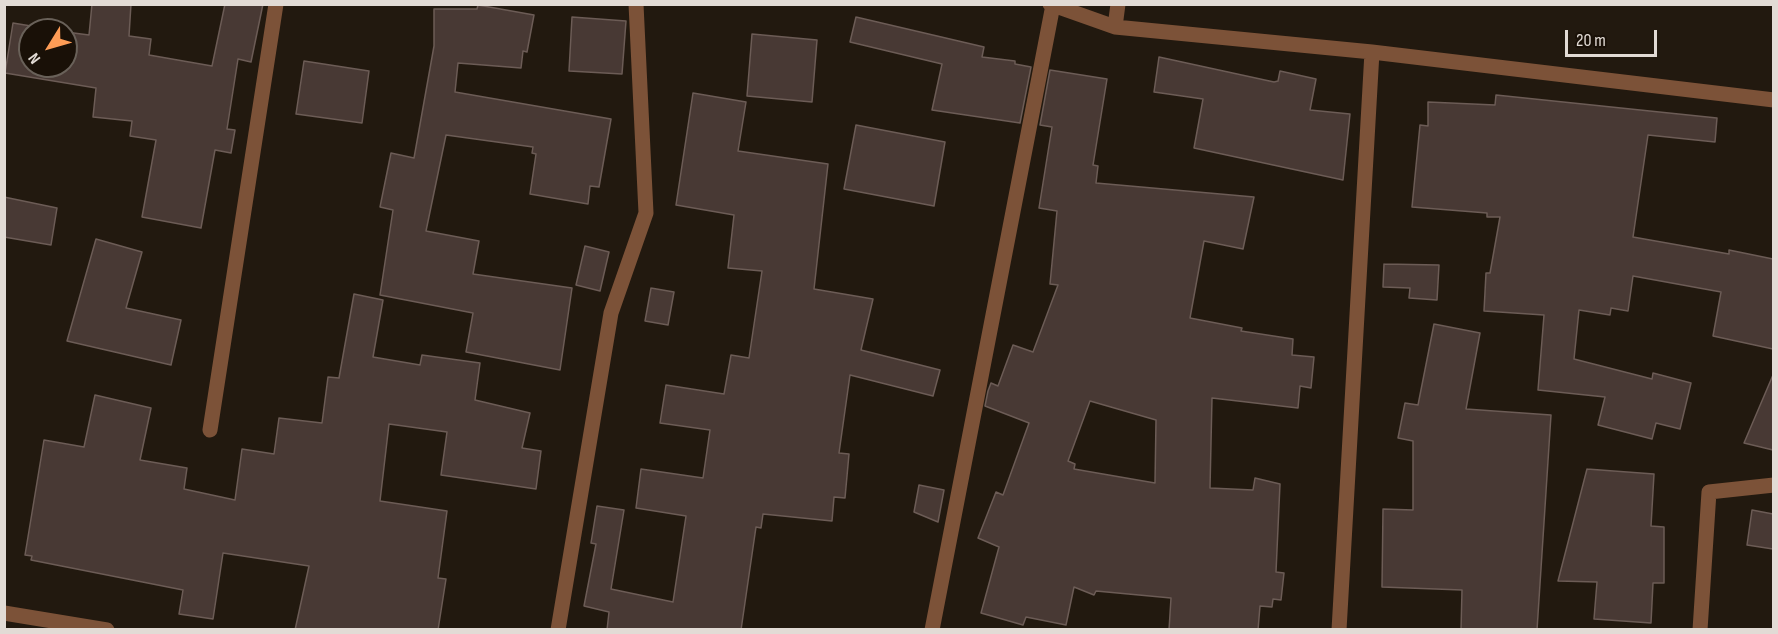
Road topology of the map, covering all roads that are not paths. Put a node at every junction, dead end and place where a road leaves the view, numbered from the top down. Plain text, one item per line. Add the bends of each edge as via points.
1 (276, 4) edge
2 (636, 4) edge
3 (1118, 4) edge
4 (1052, 5) edge
5 (1115, 27) junction
6 (1372, 52) junction
7 (1773, 100) edge
8 (210, 430) dead end
9 (1773, 485) edge
10 (4, 613) edge
11 (107, 630) edge
12 (558, 630) edge
13 (932, 630) edge
14 (1339, 630) edge
15 (1700, 630) edge

1 - 8 street
2 - 12 street via 646,213 611,313
3 - 5 street
4 - 5 street
4 - 13 street
5 - 6 street
6 - 7 street
6 - 14 street
9 - 15 street via 1709,492
10 - 11 street

